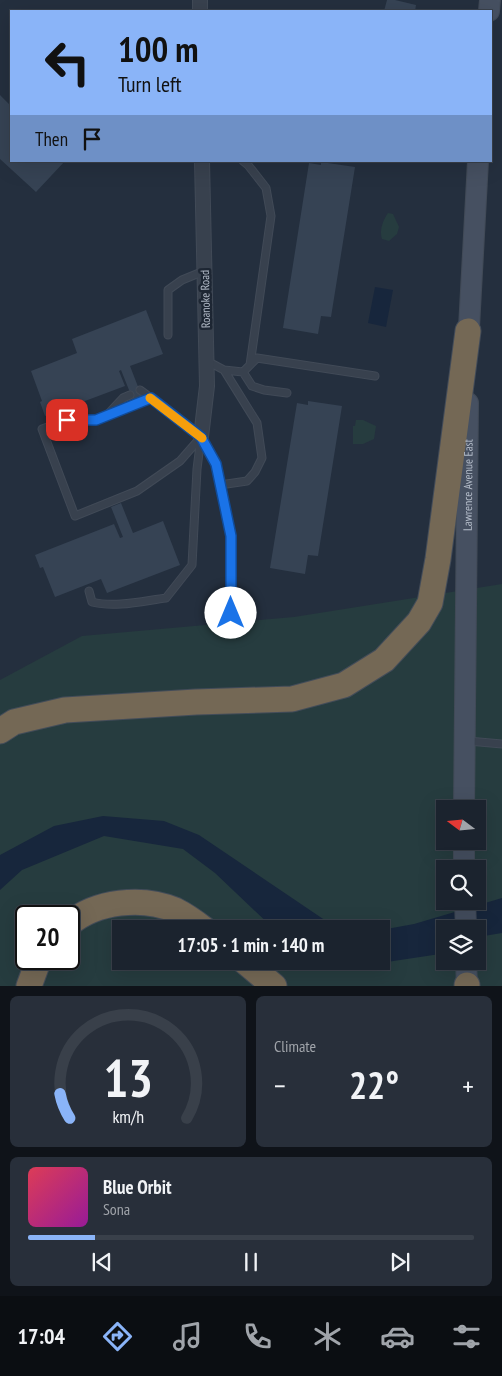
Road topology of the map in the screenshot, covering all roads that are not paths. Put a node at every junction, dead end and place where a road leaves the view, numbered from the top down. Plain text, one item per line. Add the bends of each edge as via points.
1 (202, 162) edge
2 (244, 162) edge
3 (478, 162) edge
4 (204, 271) junction
5 (468, 331) junction
6 (168, 336) dead end
7 (206, 361) junction
8 (250, 365) junction
9 (224, 370) junction
10 (243, 372) junction
11 (376, 376) dead end
12 (140, 390) dead end
13 (286, 393) dead end
14 (130, 395) dead end
15 (151, 398) junction
16 (107, 416) junction
17 (201, 437) junction
18 (220, 485) junction
19 (88, 591) dead end
20 (231, 613) dead end
21 (0, 730) edge
22 (464, 741) junction
23 (502, 744) edge
24 (464, 800) edge
25 (80, 916) edge
26 (190, 920) edge
27 (35, 970) edge
28 (255, 970) edge
29 (29, 986) edge
30 (274, 986) edge

1 - 4 street, Roanoke Road
2 - 8 lane via 266,188 271,216
3 - 5 main road, Lawrence Avenue East
4 - 6 lane via 168,290
4 - 7 street, Roanoke Road
5 - 21 highway via 430,602 419,622 384,660 344,684 292,699 65,710 14,722
5 - 22 main road, Lawrence Avenue East
7 - 9 lane
7 - 17 street, Roanoke Road via 207,386
8 - 10 lane
8 - 11 lane via 257,358
9 - 10 lane
9 - 18 lane via 257,423 262,458 247,481
10 - 13 lane via 252,386
12 - 15 lane
14 - 16 lane via 123,398
15 - 16 lane
15 - 17 lane
16 - 17 lane via 96,420 67,420 42,429 75,516 137,491 180,461
17 - 18 lane via 216,464
17 - 19 lane via 192,564 166,598 100,604 92,602
18 - 20 lane via 231,536
22 - 23 lane
22 - 24 main road, Lawrence Avenue East
25 - 26 highway via 108,905 143,903 175,910
27 - 29 highway
28 - 30 highway

